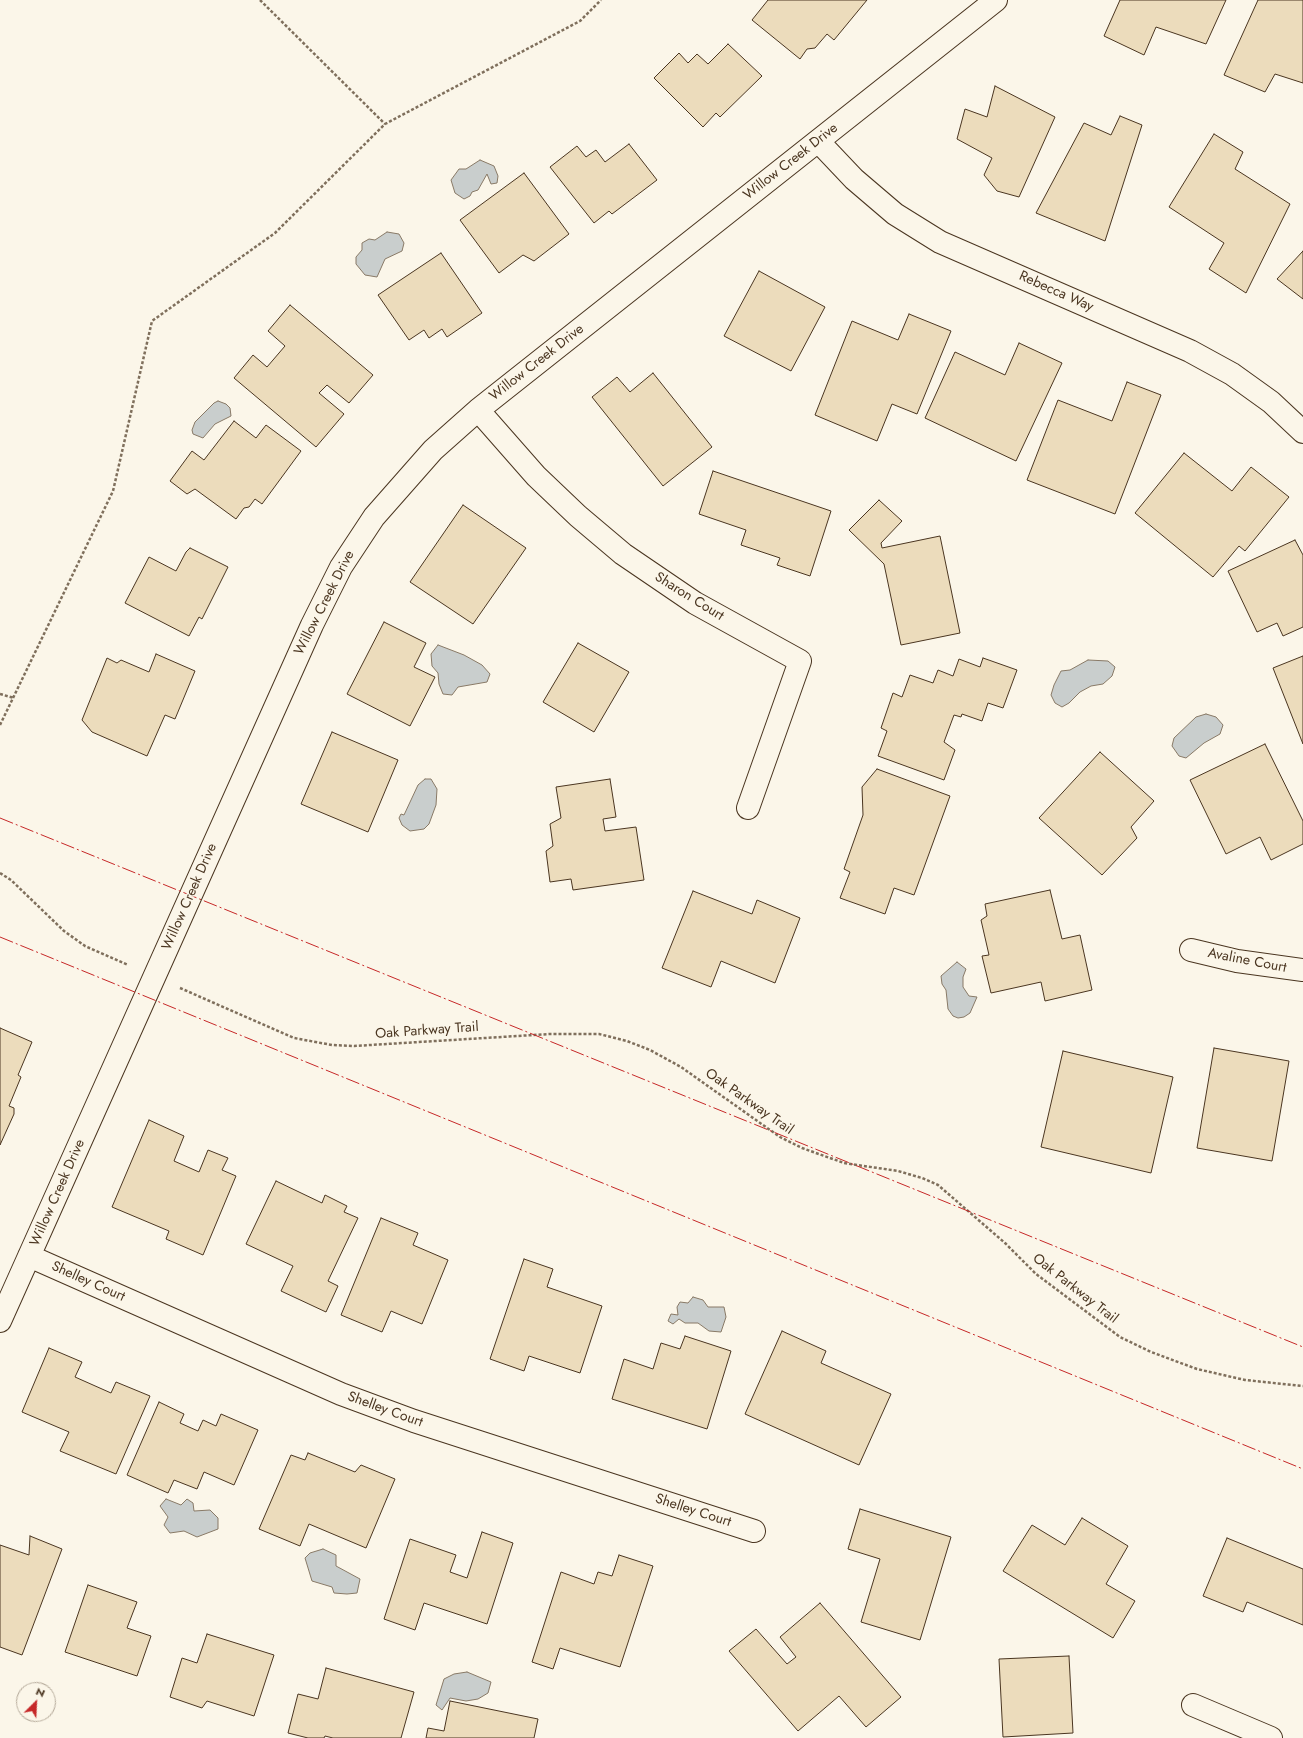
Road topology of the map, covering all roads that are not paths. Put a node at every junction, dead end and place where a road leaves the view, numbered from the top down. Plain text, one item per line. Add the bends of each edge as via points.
1 (996, 0) edge
2 (818, 141) junction
3 (478, 410) junction
4 (1303, 432) edge
5 (748, 808) dead end
6 (1191, 950) dead end
7 (1303, 970) edge
8 (29, 1256) junction
9 (0, 1321) edge
10 (754, 1531) dead end
11 (1193, 1705) dead end
12 (1271, 1738) edge

1 - 2 street, Willow Creek Drive
2 - 3 street, Willow Creek Drive
2 - 4 street, Rebecca Way via 860,184 895,214 940,242 1190,350 1232,374 1271,402
3 - 5 street, Sharon Court via 536,476 623,554 695,603 800,661
3 - 8 street, Willow Creek Drive via 433,450 374,517 341,567 312,625
6 - 7 street, Avaline Court via 1236,961
8 - 9 street, Willow Creek Drive
8 - 10 street, Shelley Court via 341,1394 414,1421
11 - 12 street

